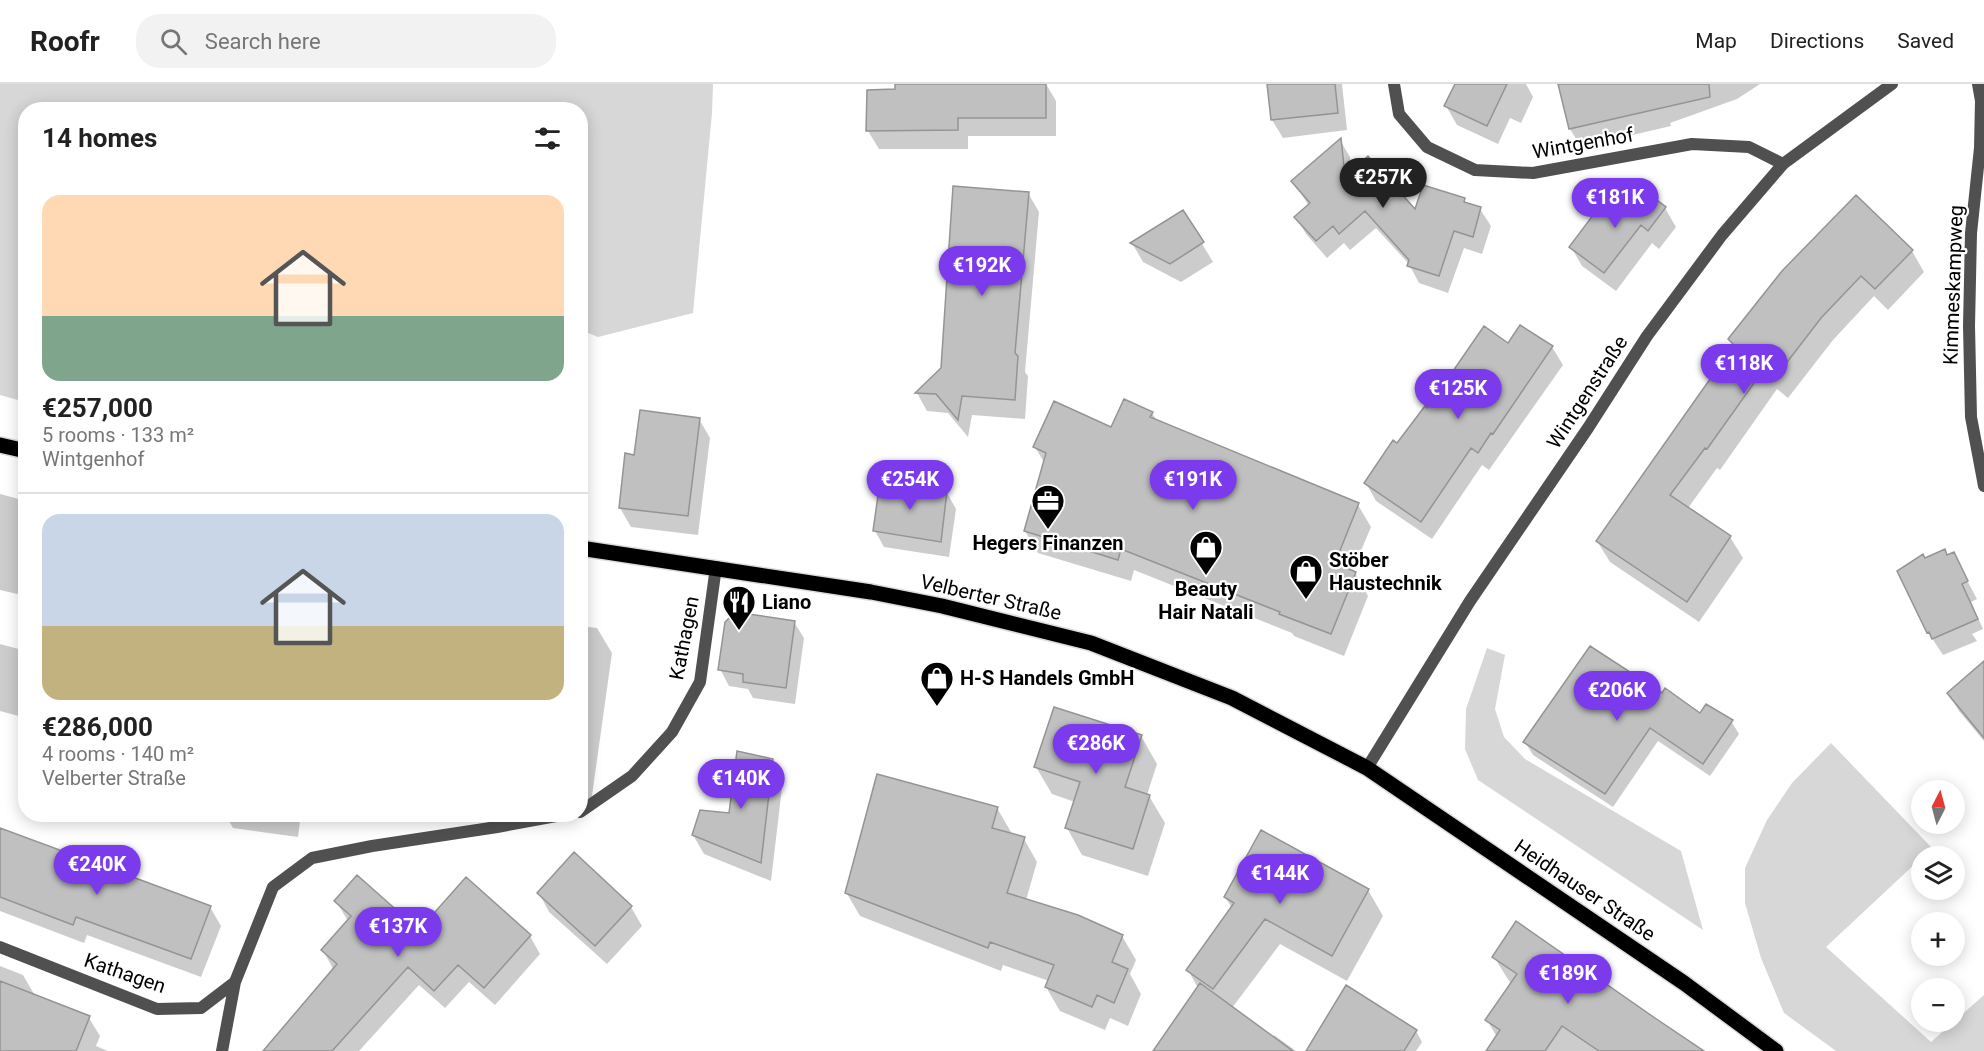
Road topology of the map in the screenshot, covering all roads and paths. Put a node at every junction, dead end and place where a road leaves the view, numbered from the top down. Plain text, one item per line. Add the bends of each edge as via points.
1 (1394, 84) edge
2 (1892, 84) edge
3 (1978, 84) edge
4 (1783, 164) junction
5 (0, 445) edge
6 (18, 449) edge
7 (1984, 486) edge
8 (588, 549) edge
9 (716, 567) junction
10 (1367, 768) junction
11 (588, 806) edge
12 (524, 822) edge
13 (0, 947) edge
14 (235, 982) junction
15 (222, 1051) edge
16 (1776, 1051) edge

1 - 4 street, Wintgenhof via 1400,114 1427,147 1475,170 1533,173 1692,144 1749,147
2 - 4 street, Wintgenstraße
3 - 7 street, Kimmeskampweg via 1980,148 1971,233 1969,326 1971,417
4 - 10 street, Wintgenstraße via 1722,235 1647,336 1470,601
5 - 6 main road
8 - 9 main road, Velberter Straße
9 - 10 main road, Velberter Straße via 942,606 1091,643 1232,698
9 - 11 street, Kathagen via 699,682 683,712 672,732 632,776
10 - 16 main road, Heidhauser Straße via 1684,983
12 - 14 street via 312,858 273,887
13 - 14 street, Kathagen via 157,1009 201,1008
14 - 15 street

